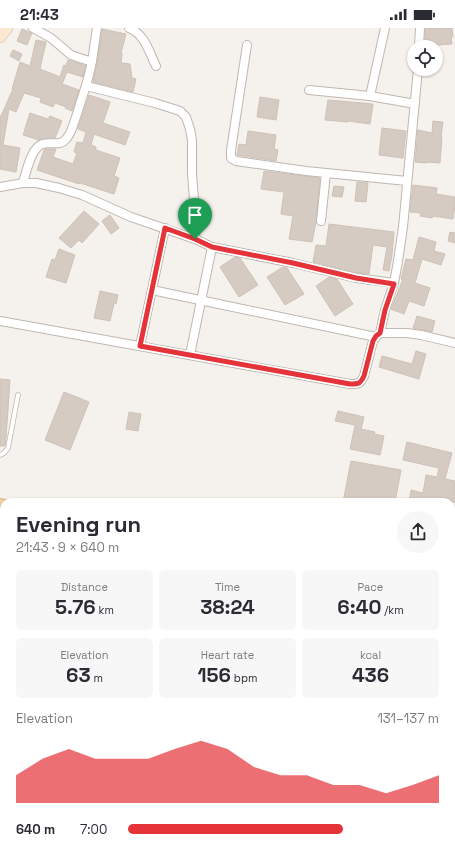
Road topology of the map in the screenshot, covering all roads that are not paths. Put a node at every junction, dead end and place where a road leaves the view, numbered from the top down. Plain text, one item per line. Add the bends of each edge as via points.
1 (7, 28) edge
2 (33, 28) edge
3 (97, 28) edge
4 (384, 28) edge
5 (420, 28) edge
6 (132, 29) edge
7 (0, 37) edge
8 (419, 40) edge
9 (247, 45) dead end
10 (92, 62) junction
11 (156, 66) dead end
12 (417, 76) edge
13 (86, 86) junction
14 (309, 90) dead end
15 (370, 96) junction
16 (415, 104) junction
17 (326, 173) junction
18 (407, 181) junction
19 (23, 183) junction
20 (0, 187) edge
21 (321, 221) dead end
22 (165, 228) junction
23 (195, 239) junction
24 (212, 247) junction
25 (394, 284) junction
26 (152, 290) junction
27 (201, 300) junction
28 (0, 321) edge
29 (378, 335) junction
30 (455, 343) edge
31 (140, 346) junction
32 (190, 355) junction
33 (18, 396) dead end
34 (0, 455) edge

1 - 7 street
2 - 10 street via 51,38 72,55
3 - 10 street
4 - 15 street
5 - 8 street
6 - 11 street via 142,38
9 - 17 street via 231,158 236,161
10 - 13 street
12 - 16 street
13 - 19 street via 66,139 57,144 44,143 34,150
13 - 23 street via 180,111 186,118 192,140
14 - 15 street
15 - 16 street
16 - 18 street
17 - 18 street
17 - 21 street
18 - 25 street
19 - 20 street
19 - 22 street via 36,183 82,195 131,217
22 - 23 street
22 - 26 street
23 - 24 street
24 - 25 street
24 - 27 street
25 - 29 street
26 - 27 street
26 - 31 street
27 - 29 street
27 - 32 street
28 - 31 street
29 - 30 street via 407,333
29 - 32 street via 373,341 364,376 357,384
31 - 32 street
33 - 34 lane via 8,448

